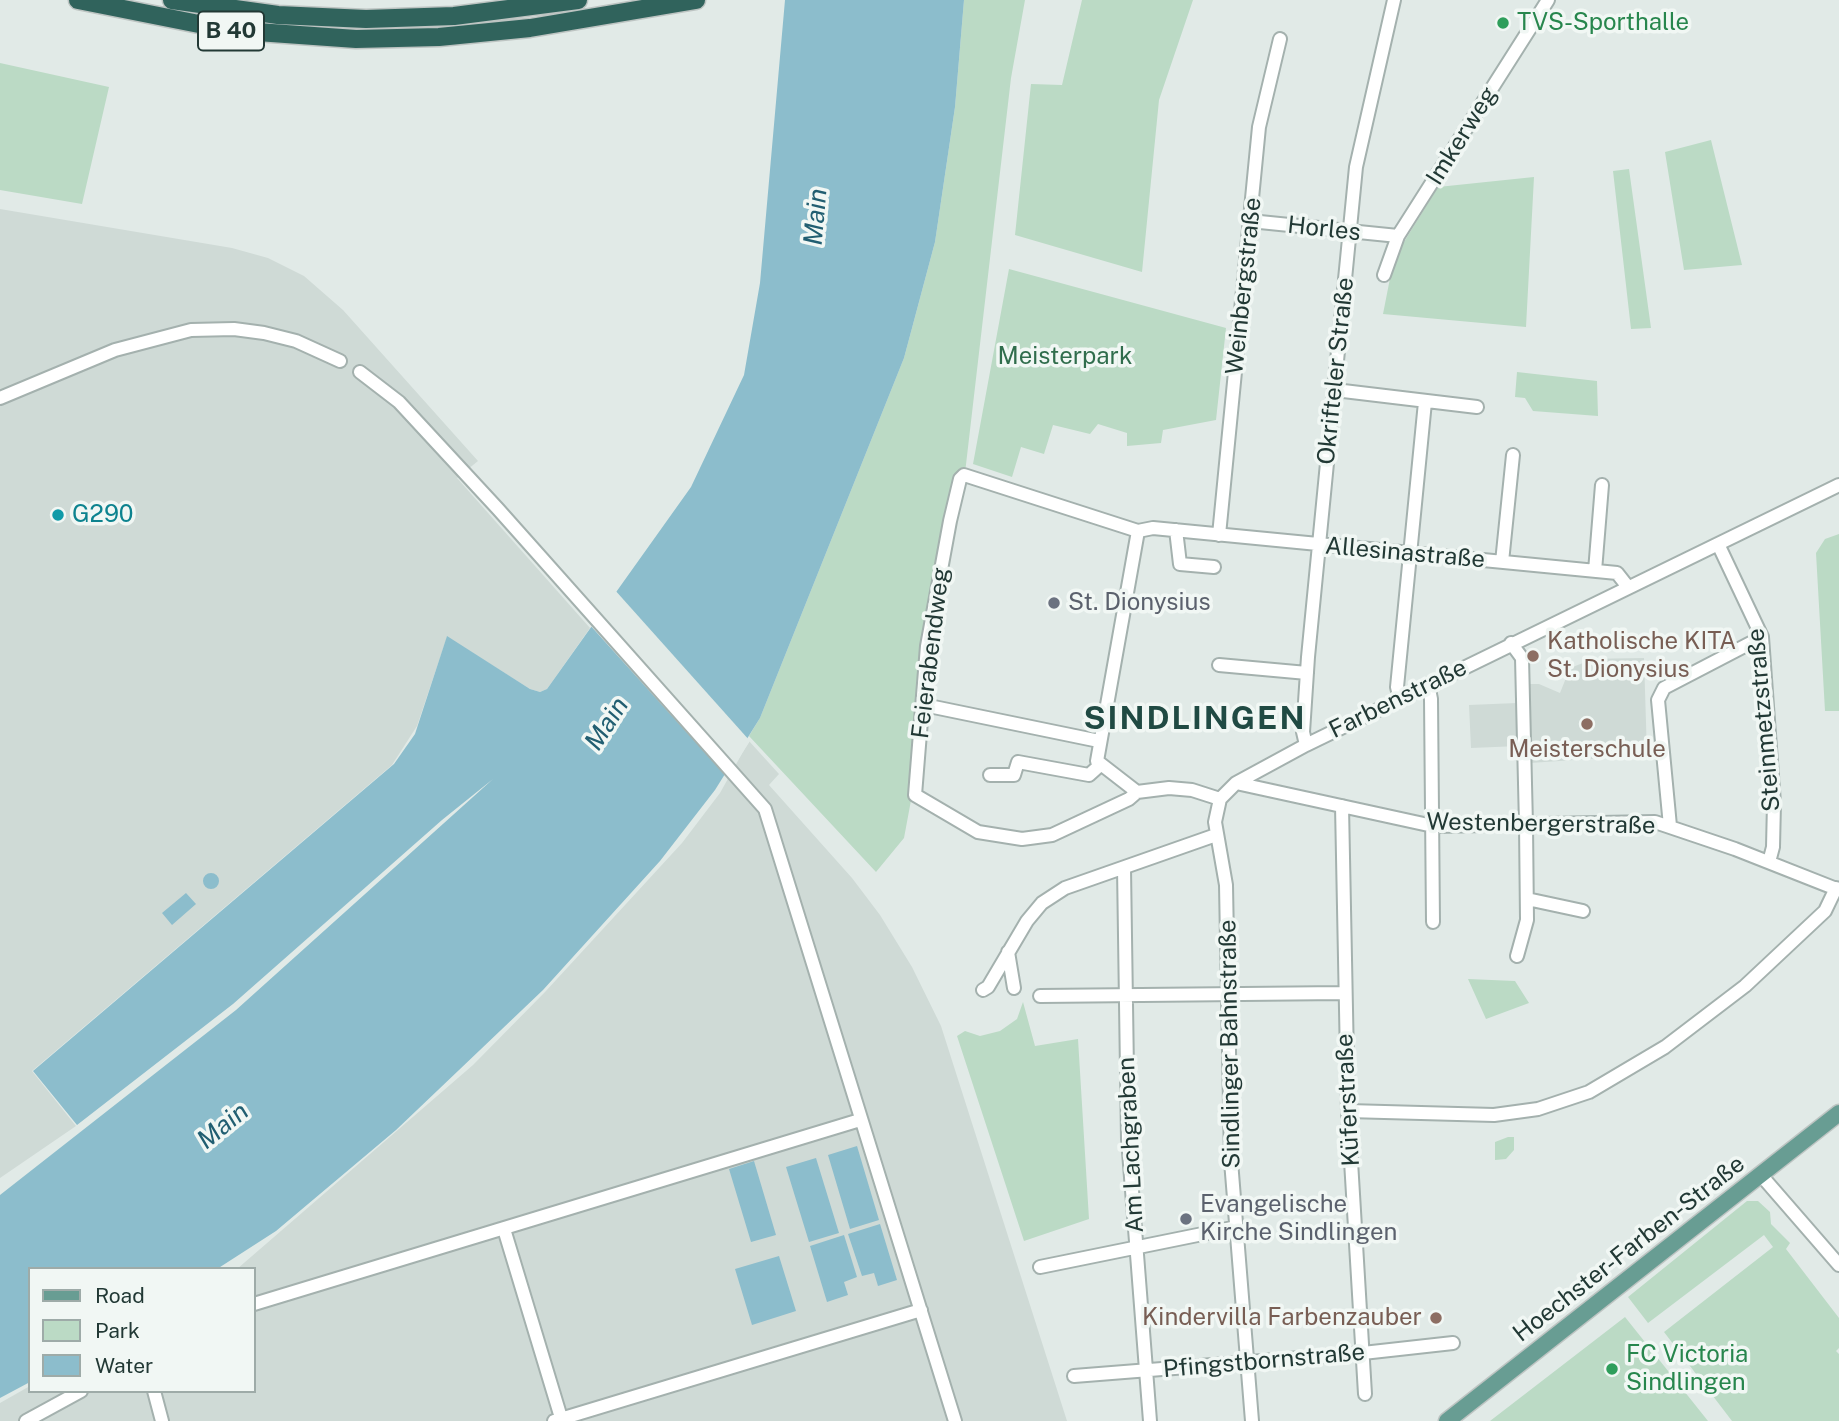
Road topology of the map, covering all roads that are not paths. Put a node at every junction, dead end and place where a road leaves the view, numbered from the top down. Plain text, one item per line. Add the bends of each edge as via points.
1 (78, 0) edge
2 (172, 0) edge
3 (578, 0) edge
4 (696, 0) edge
5 (1394, 0) edge
6 (1548, 0) edge
7 (1280, 38) dead end
8 (1250, 221) junction
9 (1350, 231) junction
10 (1398, 236) junction
11 (1384, 275) dead end
12 (341, 361) dead end
13 (360, 372) dead end
14 (1335, 390) junction
15 (0, 398) edge
16 (1425, 401) junction
17 (1477, 407) dead end
18 (1513, 455) dead end
19 (967, 475) joint
20 (1602, 485) dead end
21 (1839, 485) edge
22 (1176, 530) junction
23 (1138, 531) junction
24 (1219, 534) junction
25 (1718, 544) junction
26 (1319, 545) junction
27 (1410, 554) junction
28 (1502, 562) junction
29 (1214, 567) dead end
30 (1595, 571) junction
31 (1628, 587) junction
32 (1762, 637) junction
33 (1511, 643) junction
34 (1219, 665) dead end
35 (1307, 673) junction
36 (1428, 684) junction
37 (1400, 699) junction
38 (924, 705) junction
39 (1099, 741) junction
40 (1306, 745) junction
41 (1099, 766) junction
42 (990, 775) dead end
43 (1237, 783) junction
44 (1137, 792) junction
45 (1220, 799) junction
46 (1342, 806) junction
47 (1526, 825) junction
48 (1670, 826) junction
49 (1433, 827) junction
50 (1216, 835) junction
51 (1769, 862) junction
52 (1124, 868) junction
53 (1837, 889) edge
54 (1527, 899) junction
55 (1583, 911) dead end
56 (1433, 922) dead end
57 (1008, 953) junction
58 (1517, 956) dead end
59 (1014, 988) dead end
60 (983, 990) dead end
61 (1343, 993) junction
62 (1228, 995) junction
63 (1040, 996) dead end
64 (1125, 996) junction
65 (1348, 1111) junction
66 (1839, 1113) edge
67 (860, 1120) junction
68 (1760, 1174) junction
69 (1237, 1227) junction
70 (504, 1229) junction
71 (1135, 1246) junction
72 (1839, 1265) edge
73 (1040, 1267) dead end
74 (256, 1303) edge
75 (921, 1310) junction
76 (1453, 1343) dead end
77 (1363, 1353) junction
78 (1247, 1362) junction
79 (1146, 1371) junction
80 (1074, 1376) dead end
81 (77, 1393) edge
82 (154, 1393) edge
83 (1365, 1394) dead end
84 (559, 1420) edge
85 (26, 1421) edge
86 (162, 1421) edge
87 (955, 1421) edge
88 (1150, 1421) edge
89 (1252, 1421) edge
90 (1447, 1421) edge

1 - 4 highway, B 40 via 197,26 326,39 484,33
2 - 3 highway, B 40 via 278,15 366,19 494,12
5 - 9 street, Okrifteler Straße via 1359,151
6 - 10 street, Imkerweg
7 - 8 street, Weinbergstraße via 1258,127
8 - 9 street, Horles
8 - 24 street, Weinbergstraße
9 - 10 street, Horles
9 - 14 street, Okrifteler Straße
10 - 11 street, Imkerweg
12 - 15 street via 264,333 191,330 115,350
13 - 67 street via 399,402 765,809
14 - 16 street
14 - 26 street, Okrifteler Straße
16 - 17 street
16 - 27 street
18 - 28 street
19 - 23 street, Allesinastraße
19 - 38 street, Feierabendweg via 960,479 936,588
20 - 30 street
21 - 25 street, Farbenstraße
22 - 23 street, Allesinastraße
22 - 24 street, Allesinastraße
22 - 29 street via 1180,564
23 - 39 street
24 - 26 street, Allesinastraße
25 - 31 street, Farbenstraße
25 - 32 street, Steinmetzstraße
26 - 27 street, Allesinastraße
26 - 35 street, Okrifteler Straße
27 - 28 street, Allesinastraße
27 - 37 street via 1397,687
28 - 30 street, Allesinastraße
30 - 31 street, Allesinastraße via 1617,573
31 - 33 street, Farbenstraße
32 - 48 street via 1664,688 1658,700
32 - 51 street, Steinmetzstraße via 1774,803
33 - 36 street, Farbenstraße
33 - 47 street via 1522,658
34 - 35 street
35 - 40 street, Okrifteler Straße via 1302,739
36 - 37 street, Farbenstraße
36 - 49 street
37 - 40 street, Farbenstraße
38 - 39 street
38 - 44 street, Feierabendweg via 915,795 978,832 1021,839 1052,835
39 - 41 street
40 - 43 street, Farbenstraße
41 - 42 street via 1089,775 1018,762 1014,775
41 - 44 street
43 - 45 street, Farbenstraße
43 - 46 street, Westenbergerstraße
44 - 45 street via 1169,788
45 - 50 street
46 - 49 street, Westenbergerstraße
46 - 61 street, Küferstraße
47 - 48 street, Westenbergerstraße via 1655,822
47 - 49 street, Westenbergerstraße
47 - 54 street
48 - 51 street, Westenbergerstraße
49 - 56 street
50 - 52 street
50 - 62 street, Sindlinger Bahnstraße via 1226,885
51 - 53 street, Westenbergerstraße
52 - 57 street via 1065,888 1042,903
52 - 64 street, Am Lachgraben
53 - 65 street via 1825,911 1745,986 1665,1047 1589,1092 1538,1109 1494,1115
54 - 55 street
54 - 58 street
57 - 59 street
57 - 60 street
61 - 62 street
61 - 65 street, Küferstraße
62 - 64 street
62 - 69 street, Sindlinger Bahnstraße
63 - 64 street
64 - 71 street, Am Lachgraben
65 - 77 street, Küferstraße
66 - 68 main road, Hoechster-Farben-Straße
67 - 70 street
67 - 75 street
68 - 72 street
68 - 90 main road, Hoechster-Farben-Straße
69 - 71 street
69 - 78 street, Sindlinger Bahnstraße
70 - 74 street
70 - 84 street
71 - 73 street
71 - 79 street, Am Lachgraben
75 - 84 street
75 - 87 street
76 - 77 street, Pfingstbornstraße
77 - 78 street, Pfingstbornstraße
77 - 83 street, Küferstraße
78 - 79 street, Pfingstbornstraße
78 - 89 street, Sindlinger Bahnstraße
79 - 80 street, Pfingstbornstraße
79 - 88 street, Am Lachgraben
81 - 85 street
82 - 86 street

